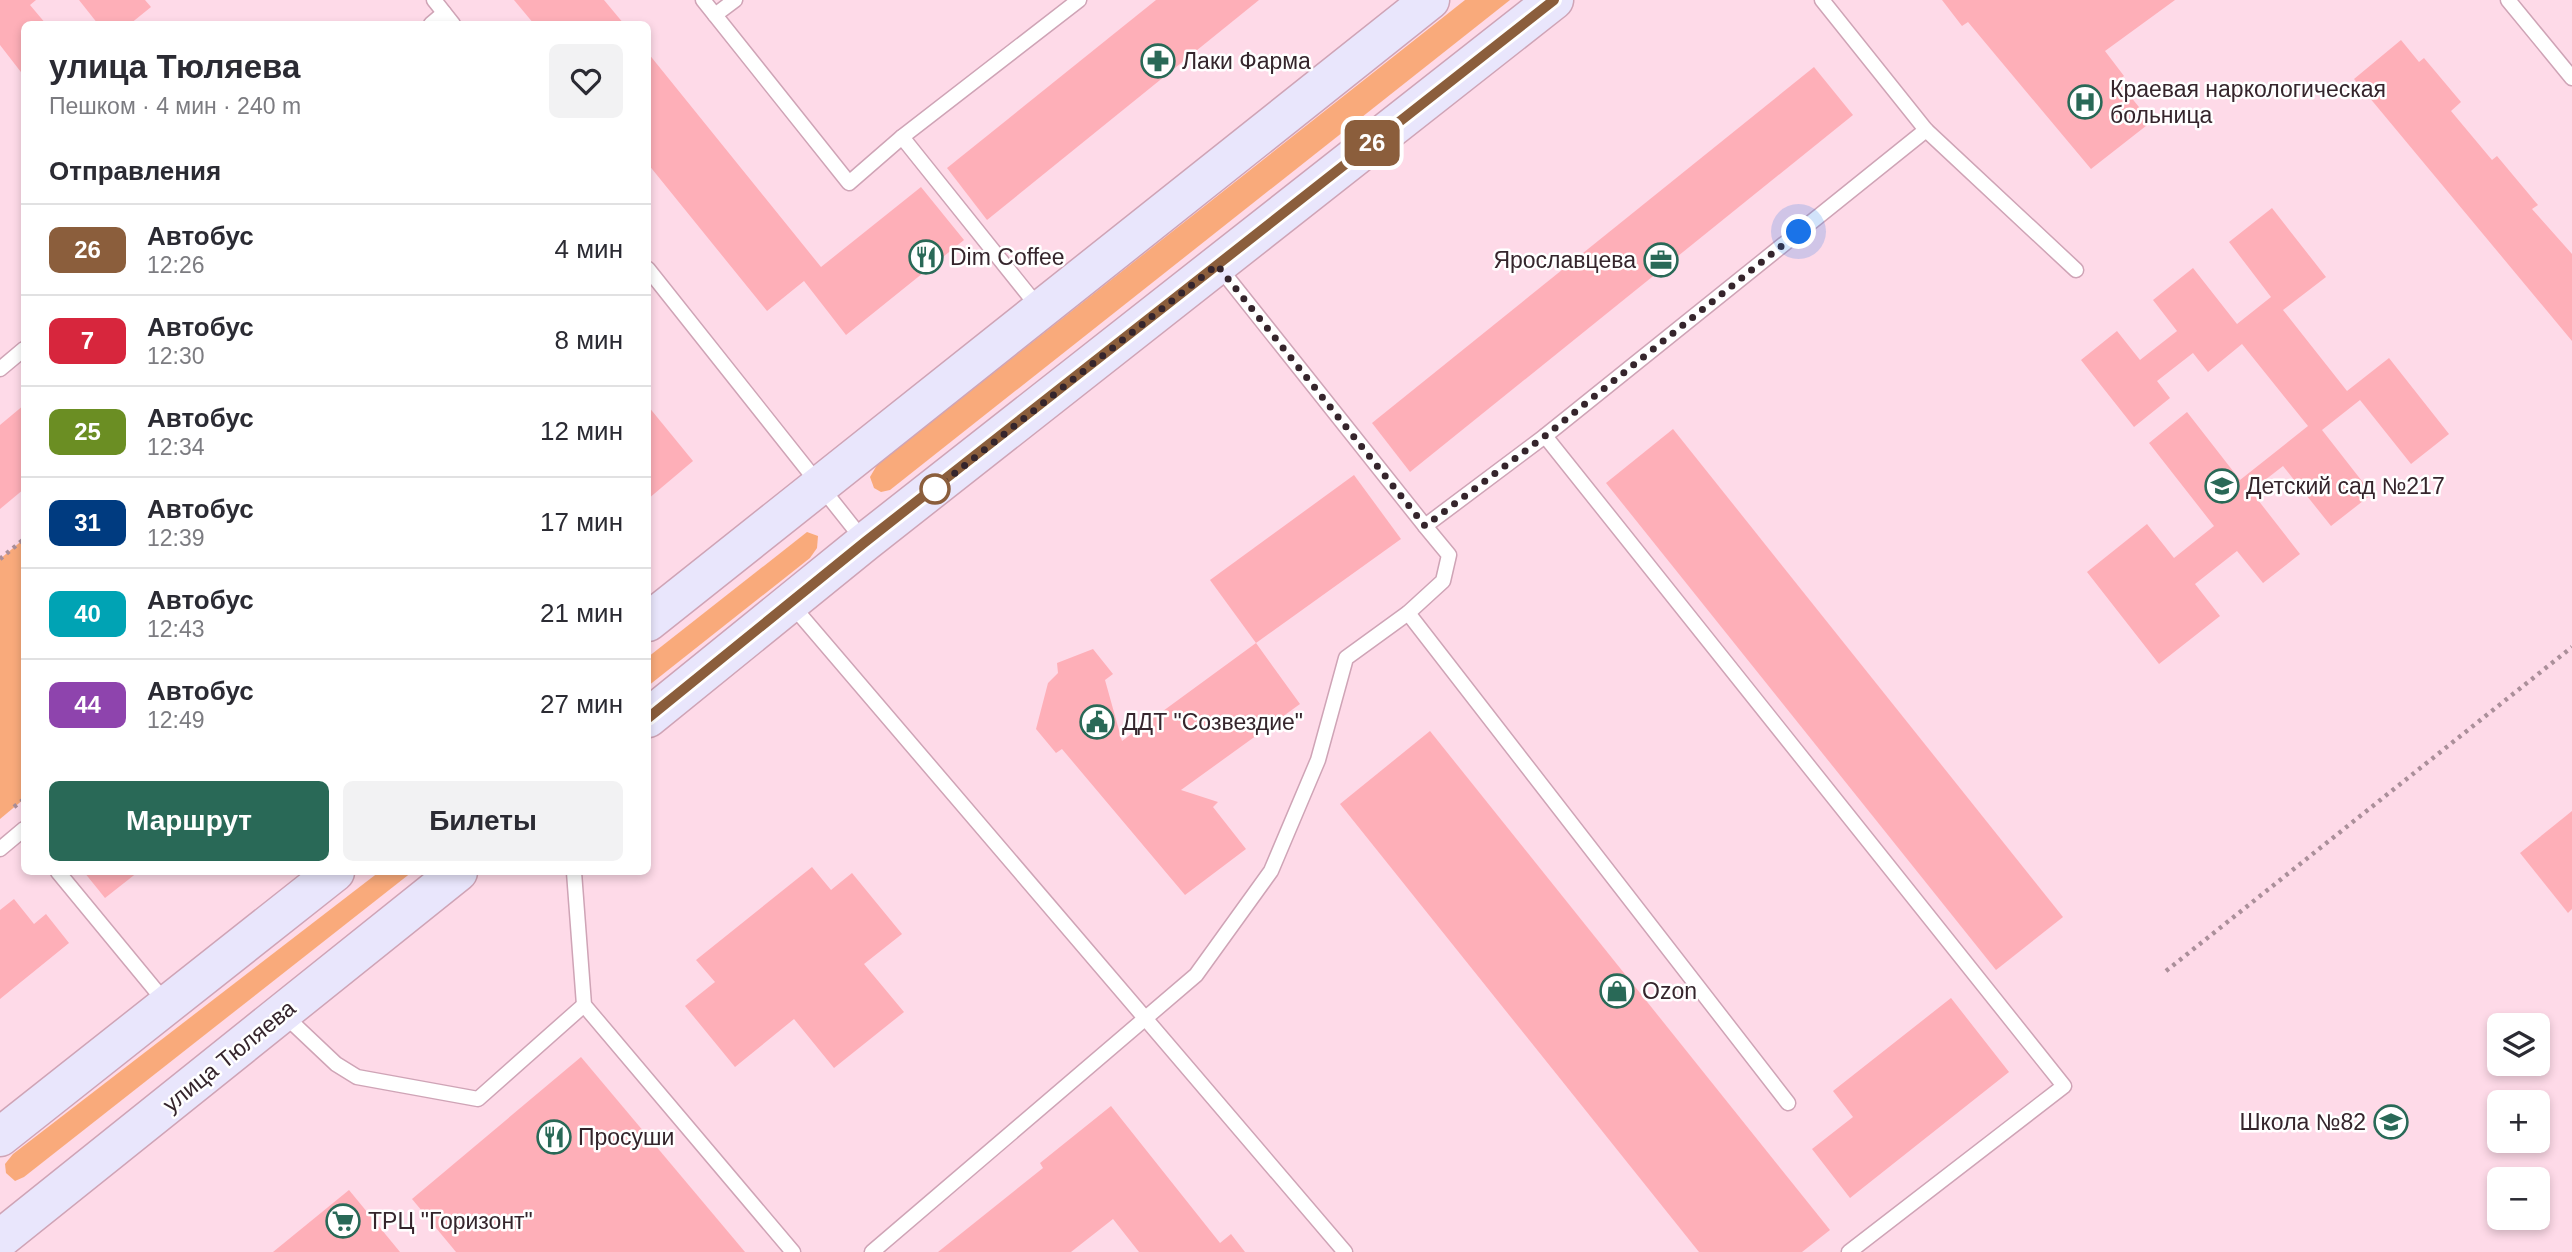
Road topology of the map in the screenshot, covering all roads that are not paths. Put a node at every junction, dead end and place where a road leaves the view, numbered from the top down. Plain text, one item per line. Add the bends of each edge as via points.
1 (434, 0) edge
2 (703, 0) edge
3 (735, 0) edge
4 (1079, 0) edge
5 (1430, 0) edge
6 (1554, 0) edge
7 (1822, 0) edge
8 (2508, 0) edge
9 (715, 15) junction
10 (449, 19) edge
11 (2572, 78) edge
12 (1926, 130) junction
13 (902, 138) junction
14 (1217, 265) junction
15 (2076, 270) dead end
16 (651, 273) edge
17 (1039, 308) junction
18 (21, 352) edge
19 (0, 369) edge
20 (1545, 436) junction
21 (820, 485) junction
22 (1425, 526) junction
23 (865, 542) junction
24 (790, 602) junction
25 (1408, 613) junction
26 (651, 620) edge
27 (651, 716) edge
28 (21, 832) edge
29 (0, 849) edge
30 (60, 875) edge
31 (331, 875) edge
32 (454, 875) edge
33 (574, 875) edge
34 (168, 1005) junction
35 (584, 1005) junction
36 (282, 1013) junction
37 (1146, 1020) junction
38 (1788, 1103) dead end
39 (0, 1137) edge
40 (0, 1239) edge
41 (793, 1252) edge
42 (872, 1252) edge
43 (1345, 1252) edge
44 (1849, 1252) edge

1 - 10 lane
2 - 9 lane
3 - 9 lane
4 - 13 lane
5 - 17 main road
6 - 14 main road
7 - 12 lane
8 - 11 lane
9 - 13 lane via 849,183
12 - 15 lane
12 - 20 lane
13 - 17 lane
14 - 22 lane
14 - 23 main road
16 - 21 lane
17 - 21 main road
18 - 19 lane
20 - 22 lane
20 - 44 lane via 2064,1086
21 - 23 lane
21 - 26 main road
22 - 25 lane via 1449,555 1443,581
23 - 24 main road
24 - 27 main road
24 - 37 lane
25 - 37 lane via 1346,658 1318,760 1271,871 1196,975
25 - 38 lane
28 - 29 lane
30 - 34 lane
31 - 34 main road
32 - 36 main road, улица Тюляева
33 - 35 lane
34 - 39 main road
35 - 36 lane via 478,1099 357,1077 336,1064
35 - 41 lane
36 - 40 main road, улица Тюляева
37 - 42 lane
37 - 43 lane

